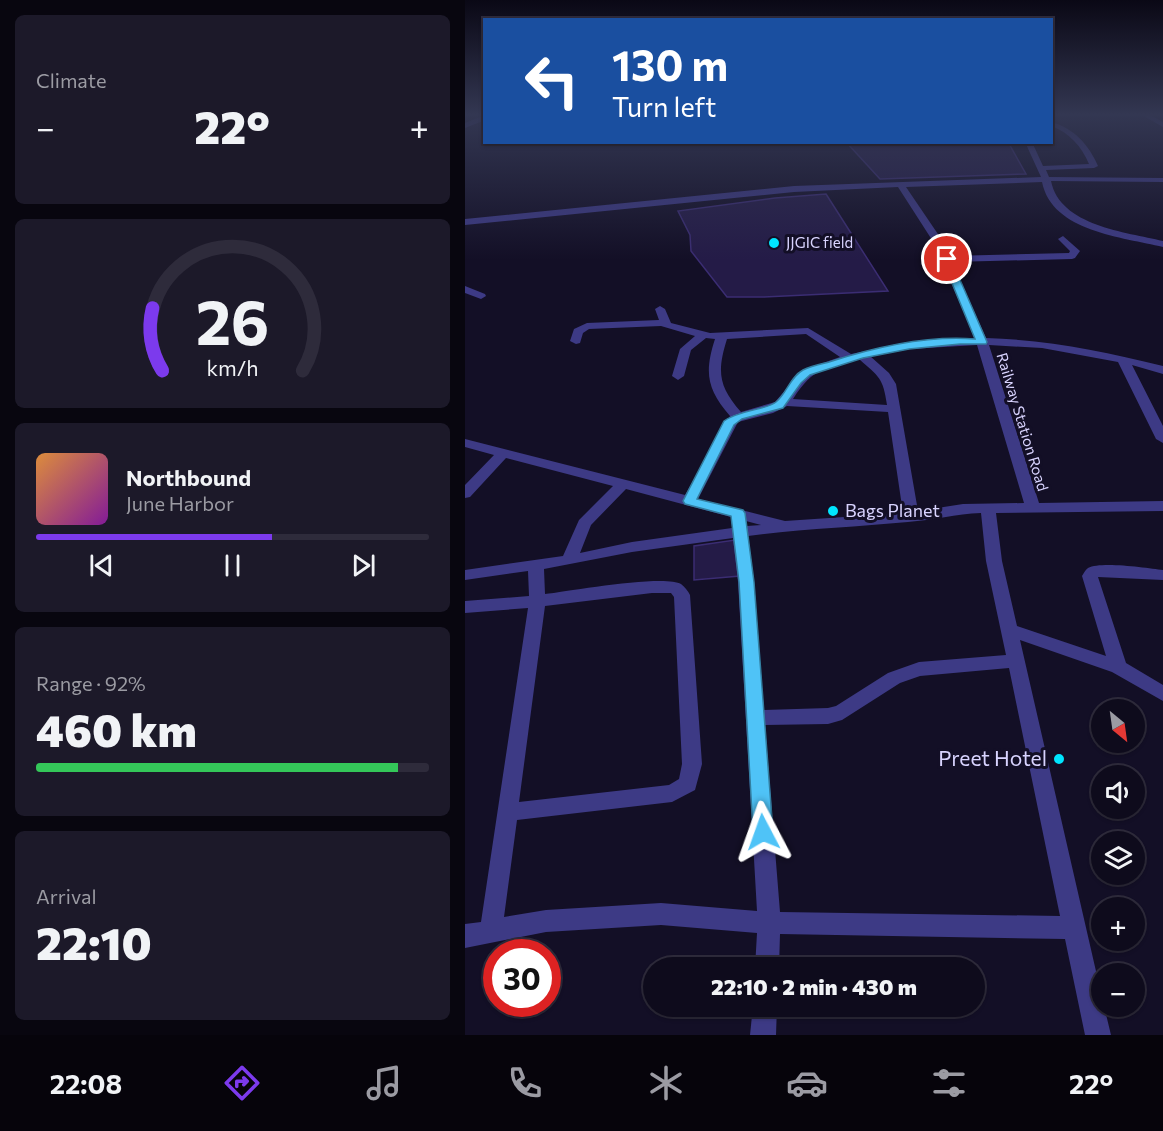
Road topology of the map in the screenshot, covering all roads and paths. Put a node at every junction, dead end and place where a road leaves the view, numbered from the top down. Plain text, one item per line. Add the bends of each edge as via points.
1 (1039, 163) edge
2 (1092, 163) edge
3 (1041, 168) junction
4 (1046, 179) junction
5 (1163, 180) edge
6 (901, 185) junction
7 (465, 222) edge
8 (1063, 239) dead end
9 (1163, 244) edge
10 (947, 259) junction
11 (465, 289) edge
12 (481, 296) dead end
13 (660, 309) dead end
14 (665, 323) junction
15 (703, 335) junction
16 (722, 336) junction
17 (576, 341) dead end
18 (982, 342) junction
19 (856, 357) junction
20 (1123, 360) junction
21 (1163, 370) edge
22 (678, 376) dead end
23 (784, 402) junction
24 (894, 409) junction
25 (738, 417) junction
26 (1163, 439) edge
27 (465, 443) edge
28 (503, 453) junction
29 (623, 484) junction
30 (465, 494) edge
31 (689, 501) junction
32 (1163, 506) edge
33 (988, 508) junction
34 (1033, 509) junction
35 (911, 517) junction
36 (739, 523) junction
37 (569, 560) junction
38 (536, 565) junction
39 (465, 575) edge
40 (1163, 575) edge
41 (537, 601) junction
42 (465, 607) edge
43 (1009, 630) junction
44 (1016, 661) junction
45 (1118, 667) junction
46 (1163, 694) edge
47 (755, 718) junction
48 (508, 812) junction
49 (769, 923) junction
50 (1075, 928) junction
51 (491, 931) junction
52 (465, 936) edge
53 (767, 957) edge
54 (764, 1017) edge
55 (763, 1035) edge
56 (1098, 1035) edge

1 - 3 street
2 - 3 street via 1094,166
3 - 4 street
4 - 5 street
4 - 6 street
4 - 9 street via 1054,201 1078,220 1111,234
6 - 7 street via 760,192
6 - 10 street, Railway Station Road
8 - 10 street via 1075,252 1072,256
10 - 18 street, Railway Station Road
11 - 12 street
13 - 14 street
14 - 15 street
14 - 17 street via 587,326 578,331
15 - 16 street
15 - 22 street via 686,349
16 - 19 street via 803,330
16 - 25 street via 713,371 719,394
18 - 19 street via 938,342
18 - 20 street via 1074,348
18 - 34 street, Railway Station Road
19 - 23 street via 800,376
19 - 24 street via 885,376
20 - 21 street
20 - 26 street
23 - 24 street
23 - 25 street via 770,410
24 - 35 street
25 - 31 street via 729,423
27 - 28 street
28 - 29 street
28 - 30 street
29 - 31 street
29 - 37 street via 584,523
31 - 36 street
32 - 34 street
33 - 34 street
33 - 35 street
33 - 43 street via 994,561
35 - 36 street via 785,526
36 - 37 street
36 - 47 street
37 - 38 street
38 - 39 street
38 - 41 street
40 - 45 street via 1102,571 1090,576
41 - 42 street
41 - 48 street
41 - 48 street via 652,587 675,588 682,595 692,764 688,784 672,793
43 - 44 street
43 - 45 street
44 - 47 street via 919,669 894,678 842,712 828,716
44 - 50 street
45 - 46 street
47 - 49 street
48 - 51 street
49 - 50 street
49 - 51 street via 661,914 546,921
49 - 53 street
50 - 56 street
51 - 52 street
54 - 55 street

